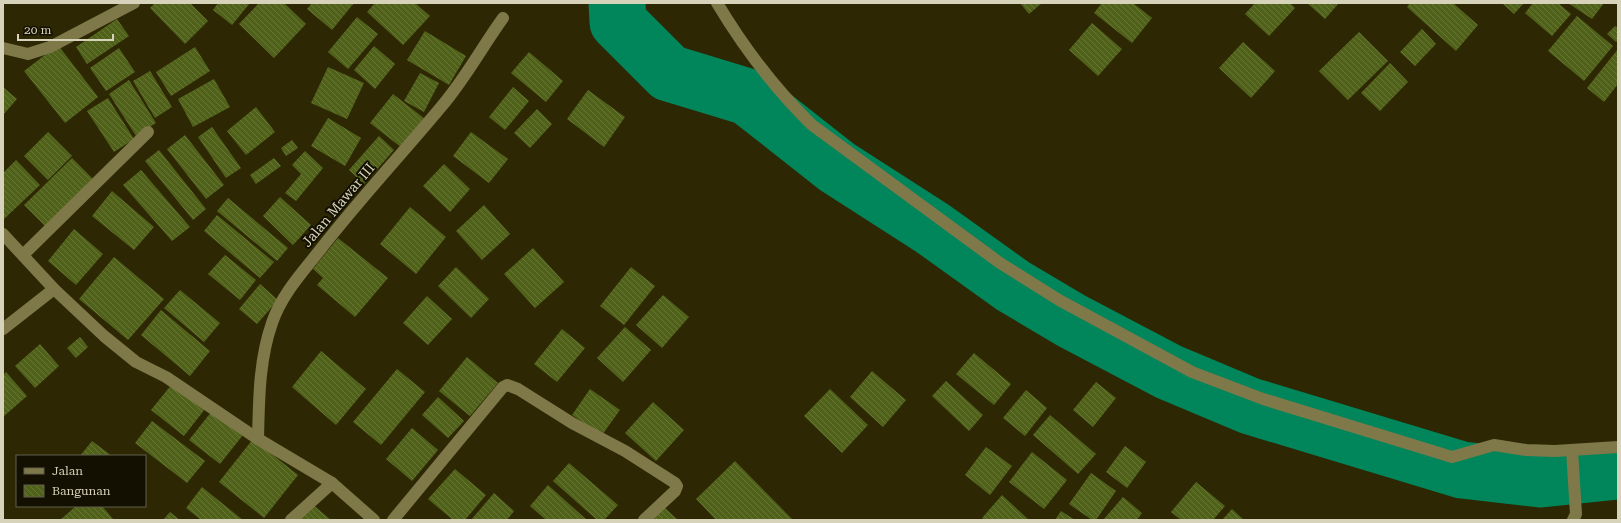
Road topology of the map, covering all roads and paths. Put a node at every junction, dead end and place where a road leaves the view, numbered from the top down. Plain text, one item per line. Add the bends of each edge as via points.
1 (134, 3) edge
2 (717, 3) edge
3 (503, 18) dead end
4 (3, 48) edge
5 (148, 132) dead end
6 (3, 234) edge
7 (23, 256) junction
8 (54, 289) junction
9 (3, 329) edge
10 (258, 439) junction
11 (1618, 447) edge
12 (1572, 450) junction
13 (332, 482) junction
14 (1574, 517) edge
15 (291, 520) edge
16 (374, 520) edge
17 (393, 520) edge
18 (644, 520) edge

1 - 4 street via 50,47 28,54
2 - 12 street via 738,38 766,76 812,125 1000,263 1058,300 1169,361 1263,400 1452,457 1494,445 1526,450
3 - 10 street, Jalan Mawar III via 449,98 344,219 285,296 272,321 264,347 260,371
5 - 7 street
6 - 7 street
7 - 8 street
8 - 9 street
8 - 10 street via 136,362 166,377
10 - 13 street
11 - 12 street
12 - 14 street
13 - 15 street
13 - 16 street
17 - 18 street via 507,385 625,451 675,483 675,491

